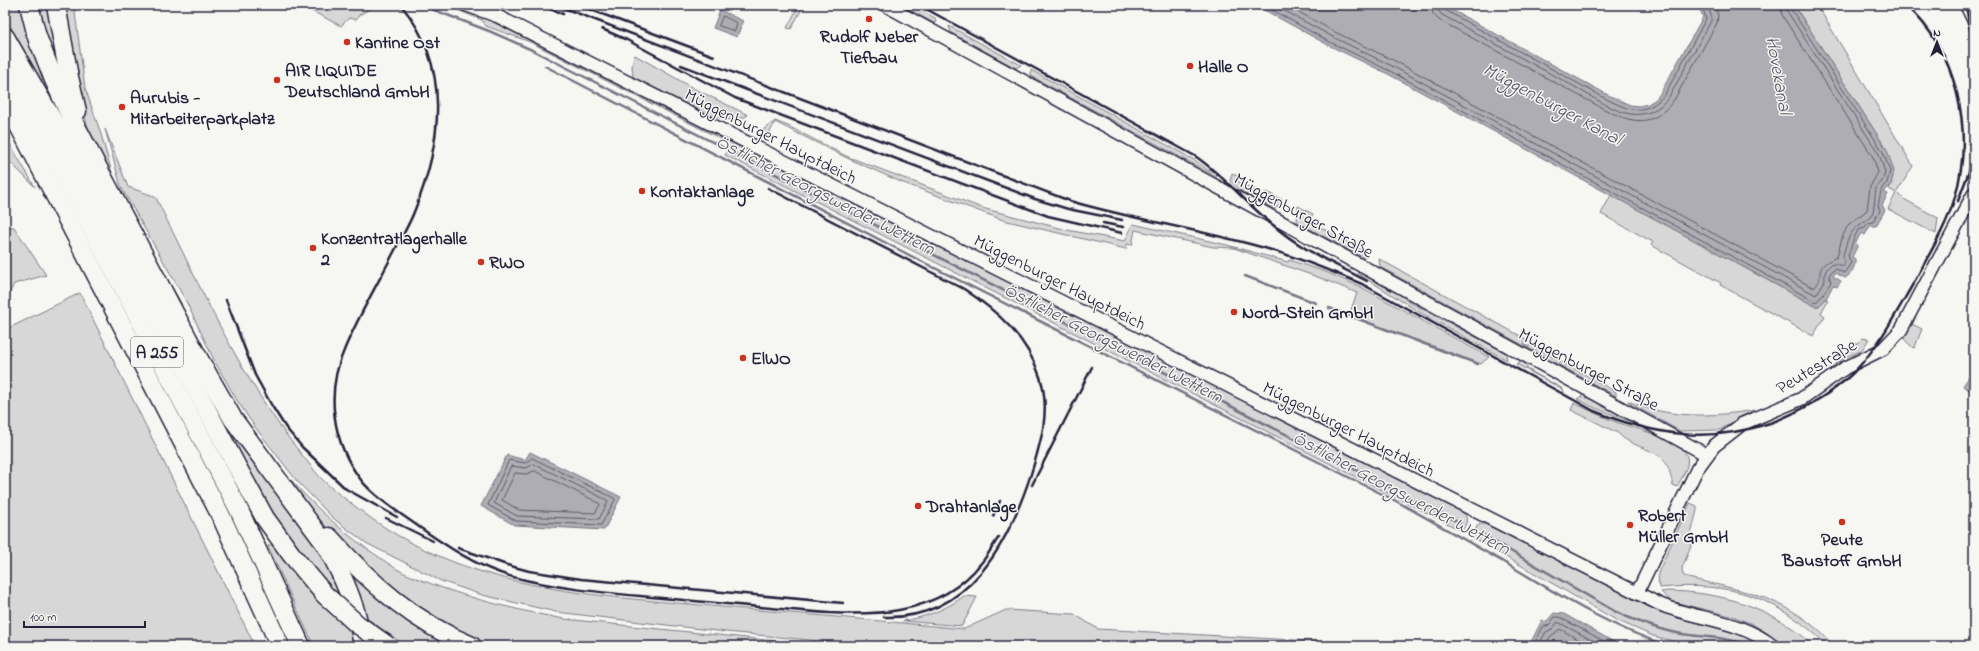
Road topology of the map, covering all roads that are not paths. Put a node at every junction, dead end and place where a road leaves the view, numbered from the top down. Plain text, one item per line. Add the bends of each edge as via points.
1 (29, 5) edge
2 (56, 5) edge
3 (466, 5) edge
4 (885, 5) edge
5 (1966, 5) edge
6 (1974, 21) edge
7 (36, 34) junction
8 (5, 36) edge
9 (5, 62) edge
10 (5, 99) edge
11 (67, 145) junction
12 (90, 154) junction
13 (1974, 193) edge
14 (1707, 455) junction
15 (280, 482) junction
16 (1637, 593) junction
17 (280, 646) edge
18 (301, 646) edge
19 (363, 646) edge
20 (388, 646) edge
21 (472, 646) edge
22 (1773, 646) edge

1 - 7 highway
2 - 12 highway via 73,97
3 - 16 street, Müggenburger Hauptdeich via 497,16
4 - 14 street, Müggenburger Straße
5 - 6 street
7 - 11 highway
7 - 12 highway via 54,80
8 - 11 highway
9 - 18 highway, A 255 via 238,508
10 - 17 highway, A 255 via 221,516
11 - 20 highway, bridge via 262,511 291,554 325,595 357,624
12 - 15 highway via 210,380 233,418
13 - 14 street, Peutestraße via 1901,330 1888,345 1845,368 1801,399 1742,424 1723,437
14 - 16 street, Peutestraße via 1696,469
15 - 19 highway via 326,545 342,574 354,602
15 - 21 highway via 338,546 393,599 454,639
16 - 22 street, Müggenburger Hauptdeich via 1666,607 1738,626

